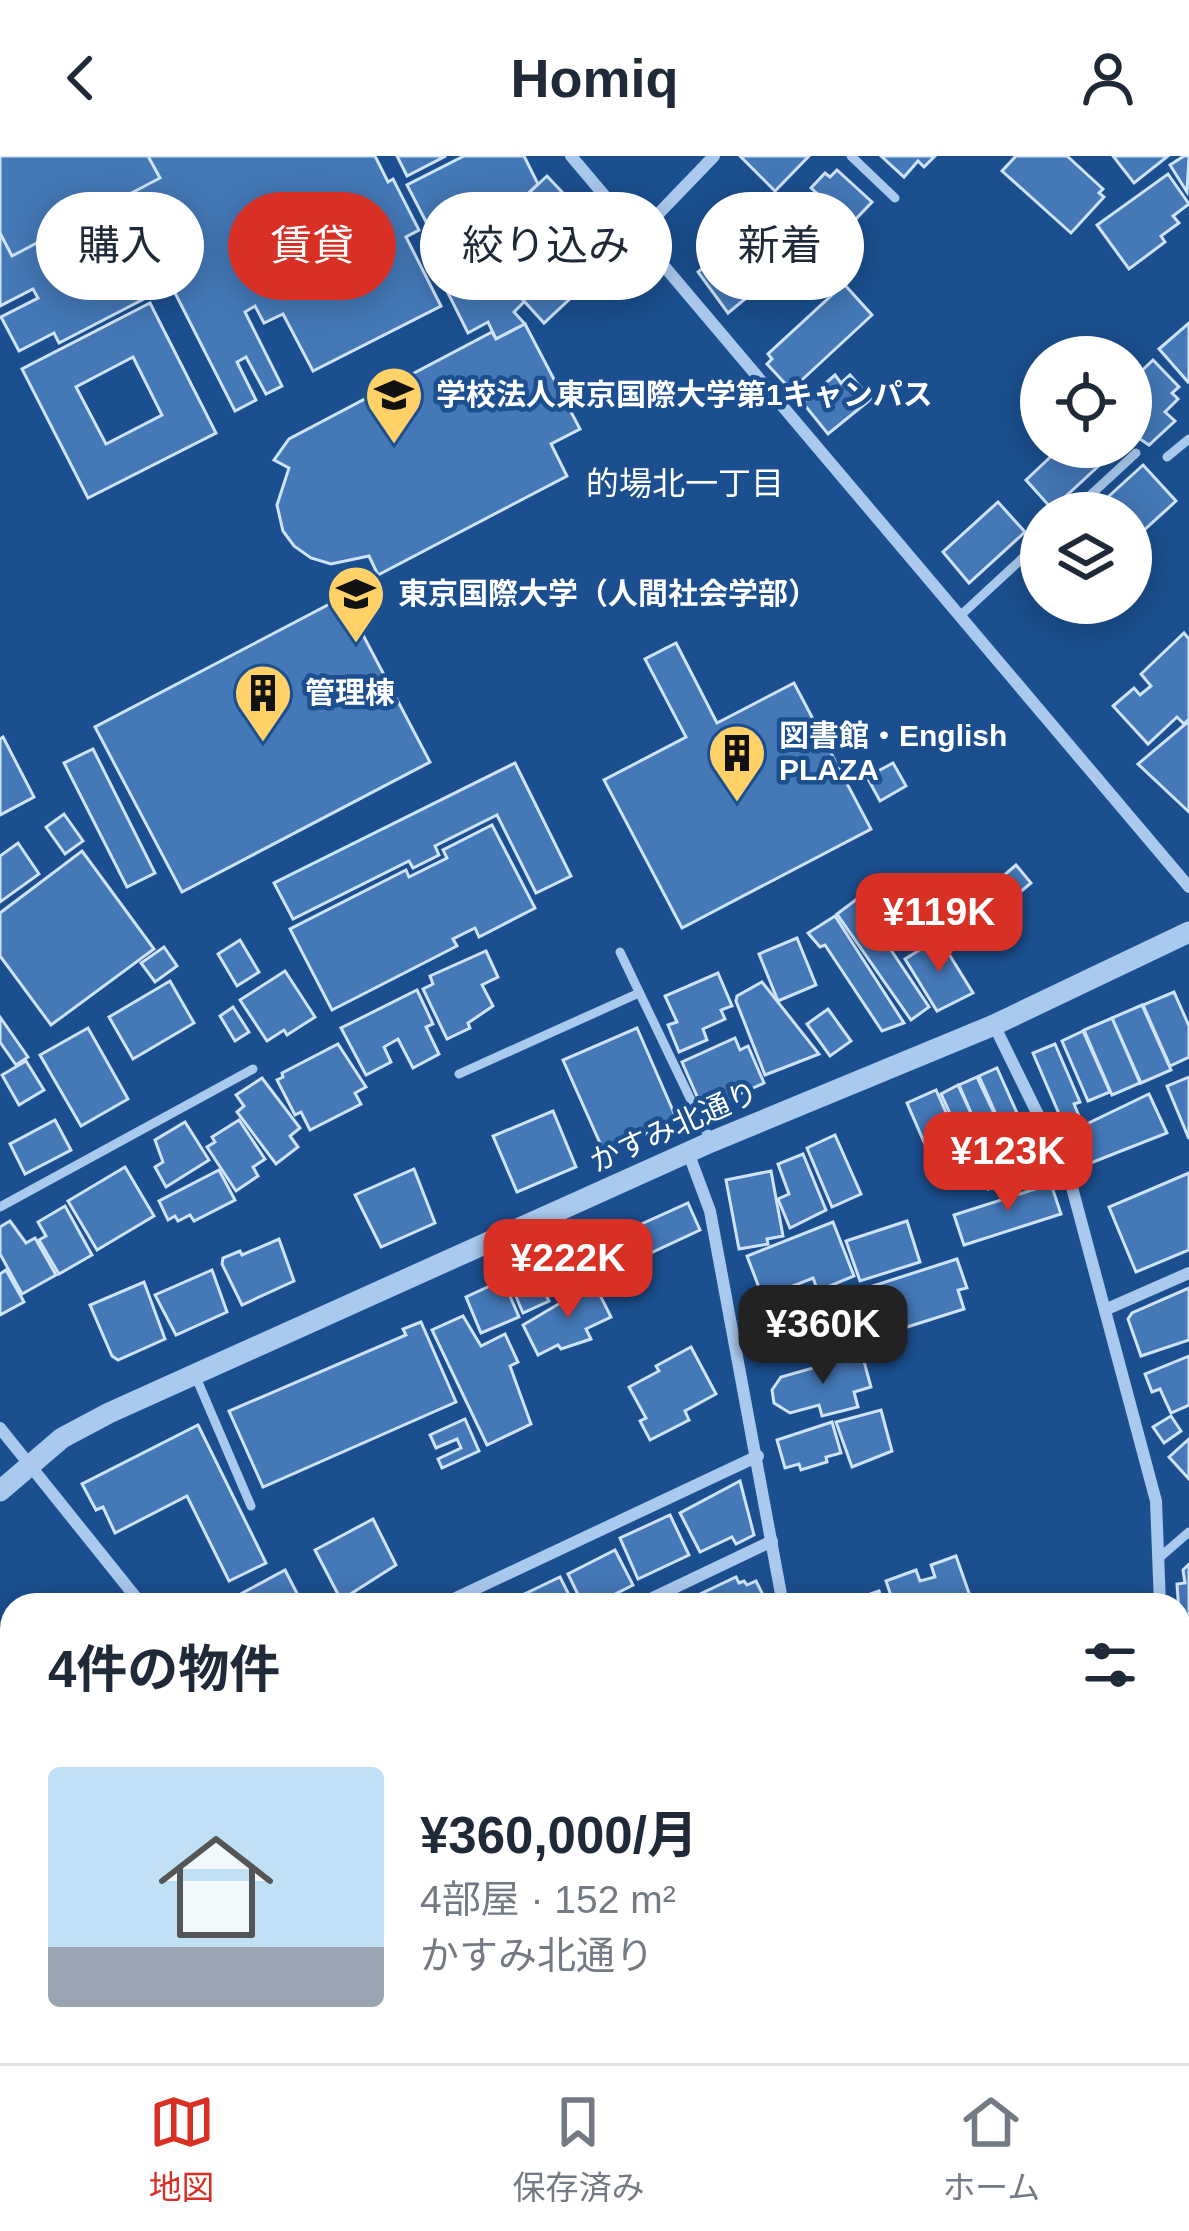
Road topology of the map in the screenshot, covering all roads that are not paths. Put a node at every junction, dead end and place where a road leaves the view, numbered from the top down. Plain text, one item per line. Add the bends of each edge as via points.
1 (571, 156) edge
2 (714, 156) edge
3 (851, 156) edge
4 (602, 192) edge
5 (895, 199) dead end
6 (672, 200) edge
7 (672, 275) edge
8 (1189, 439) edge
9 (1167, 457) dead end
10 (1120, 468) edge
11 (1094, 492) edge
12 (1020, 561) edge
13 (961, 616) junction
14 (1189, 887) edge
15 (1189, 932) edge
16 (620, 952) dead end
17 (639, 993) junction
18 (994, 1025) junction
19 (253, 1069) dead end
20 (459, 1075) dead end
21 (710, 1142) junction
22 (688, 1152) junction
23 (0, 1207) edge
24 (1189, 1273) edge
25 (1107, 1309) junction
26 (195, 1375) junction
27 (0, 1428) edge
28 (758, 1456) junction
29 (28, 1465) junction
30 (0, 1491) edge
31 (251, 1506) dead end
32 (1189, 1532) edge
33 (772, 1540) junction
34 (1160, 1558) junction
35 (132, 1593) edge
36 (467, 1593) edge
37 (663, 1593) edge
38 (781, 1593) edge
39 (1160, 1593) edge

1 - 4 street
2 - 6 street
3 - 5 lane
7 - 13 street
8 - 9 lane
10 - 11 lane
12 - 13 lane
13 - 14 street
15 - 18 street, かすみ北通り
16 - 17 lane
17 - 20 lane
17 - 21 lane
18 - 21 street, かすみ北通り
18 - 25 street via 1070,1180
19 - 23 lane
21 - 22 street, かすみ北通り
22 - 26 street, かすみ北通り
22 - 28 street via 710,1211
24 - 25 street
25 - 34 street via 1156,1501
26 - 29 street, かすみ北通り via 62,1438
26 - 31 lane
27 - 29 street
28 - 33 street
28 - 36 street
29 - 30 street, かすみ北通り
29 - 35 street
32 - 34 lane
33 - 37 street
33 - 38 street
34 - 39 street

